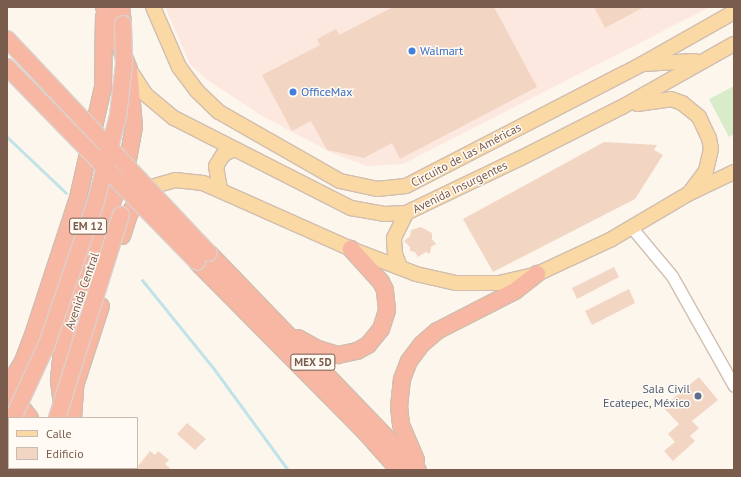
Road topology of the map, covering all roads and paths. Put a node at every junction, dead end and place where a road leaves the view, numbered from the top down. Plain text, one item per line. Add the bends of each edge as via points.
1 (103, 7) edge
2 (121, 7) edge
3 (153, 7) edge
4 (734, 12) edge
5 (7, 40) edge
6 (734, 44) edge
7 (712, 56) junction
8 (642, 64) junction
9 (7, 67) edge
10 (129, 69) junction
11 (622, 107) junction
12 (232, 150) junction
13 (734, 172) edge
14 (122, 180) junction
15 (220, 189) junction
16 (688, 194) junction
17 (141, 196) junction
18 (123, 208) junction
19 (406, 213) junction
20 (632, 228) junction
21 (351, 248) junction
22 (203, 258) junction
23 (400, 267) junction
24 (537, 274) junction
25 (276, 322) junction
26 (734, 386) edge
27 (7, 388) edge
28 (13, 417) edge
29 (29, 417) edge
30 (57, 417) edge
31 (64, 417) edge
32 (73, 417) edge
33 (399, 470) edge
34 (418, 470) edge
35 (422, 470) edge

1 - 10 highway, Avenida Central
1 - 27 highway, EM 12, bridge via 103,87 78,198 32,338 23,361
2 - 28 highway, EM 12, bridge via 124,65 112,146 47,344
3 - 8 main road, Circuito de las Américas via 179,67 196,91 219,112 340,181 376,189 406,186
4 - 8 main road, Circuito de las Américas
5 - 22 highway, MEX 5D, bridge
6 - 7 main road, Avenida Insurgentes
7 - 8 main road via 686,64
7 - 11 main road, Avenida Insurgentes
9 - 22 highway, MEX 5D, bridge
10 - 12 main road, Avenida Insurgentes via 154,103 174,118
10 - 14 highway, Avenida Central via 134,127 129,159
11 - 16 main road via 654,99 670,99 682,103 699,117 709,138 710,161 700,182
11 - 19 main road, Avenida Insurgentes
12 - 15 main road via 223,155 216,166
12 - 19 main road, Avenida Insurgentes via 351,208 385,214
13 - 16 main road
14 - 18 highway
14 - 31 highway, Avenida Central via 62,349 59,379
15 - 17 main road via 203,183 175,180 151,188
15 - 21 main road
16 - 20 main road
17 - 18 highway
17 - 32 highway, Avenida Central via 126,221 75,386
18 - 30 highway, bridge
19 - 23 main road via 394,238 395,254
20 - 24 main road
20 - 26 street via 672,276
21 - 23 main road
21 - 25 highway via 385,290 386,320 376,338 357,351 338,355 308,344
22 - 25 highway, MEX 5D
22 - 33 highway, MEX 5D
23 - 24 main road via 432,279 456,283 499,283
24 - 35 highway via 515,291 438,331 422,344 409,361 399,395 401,425
25 - 34 highway, MEX 5D
27 - 29 highway

